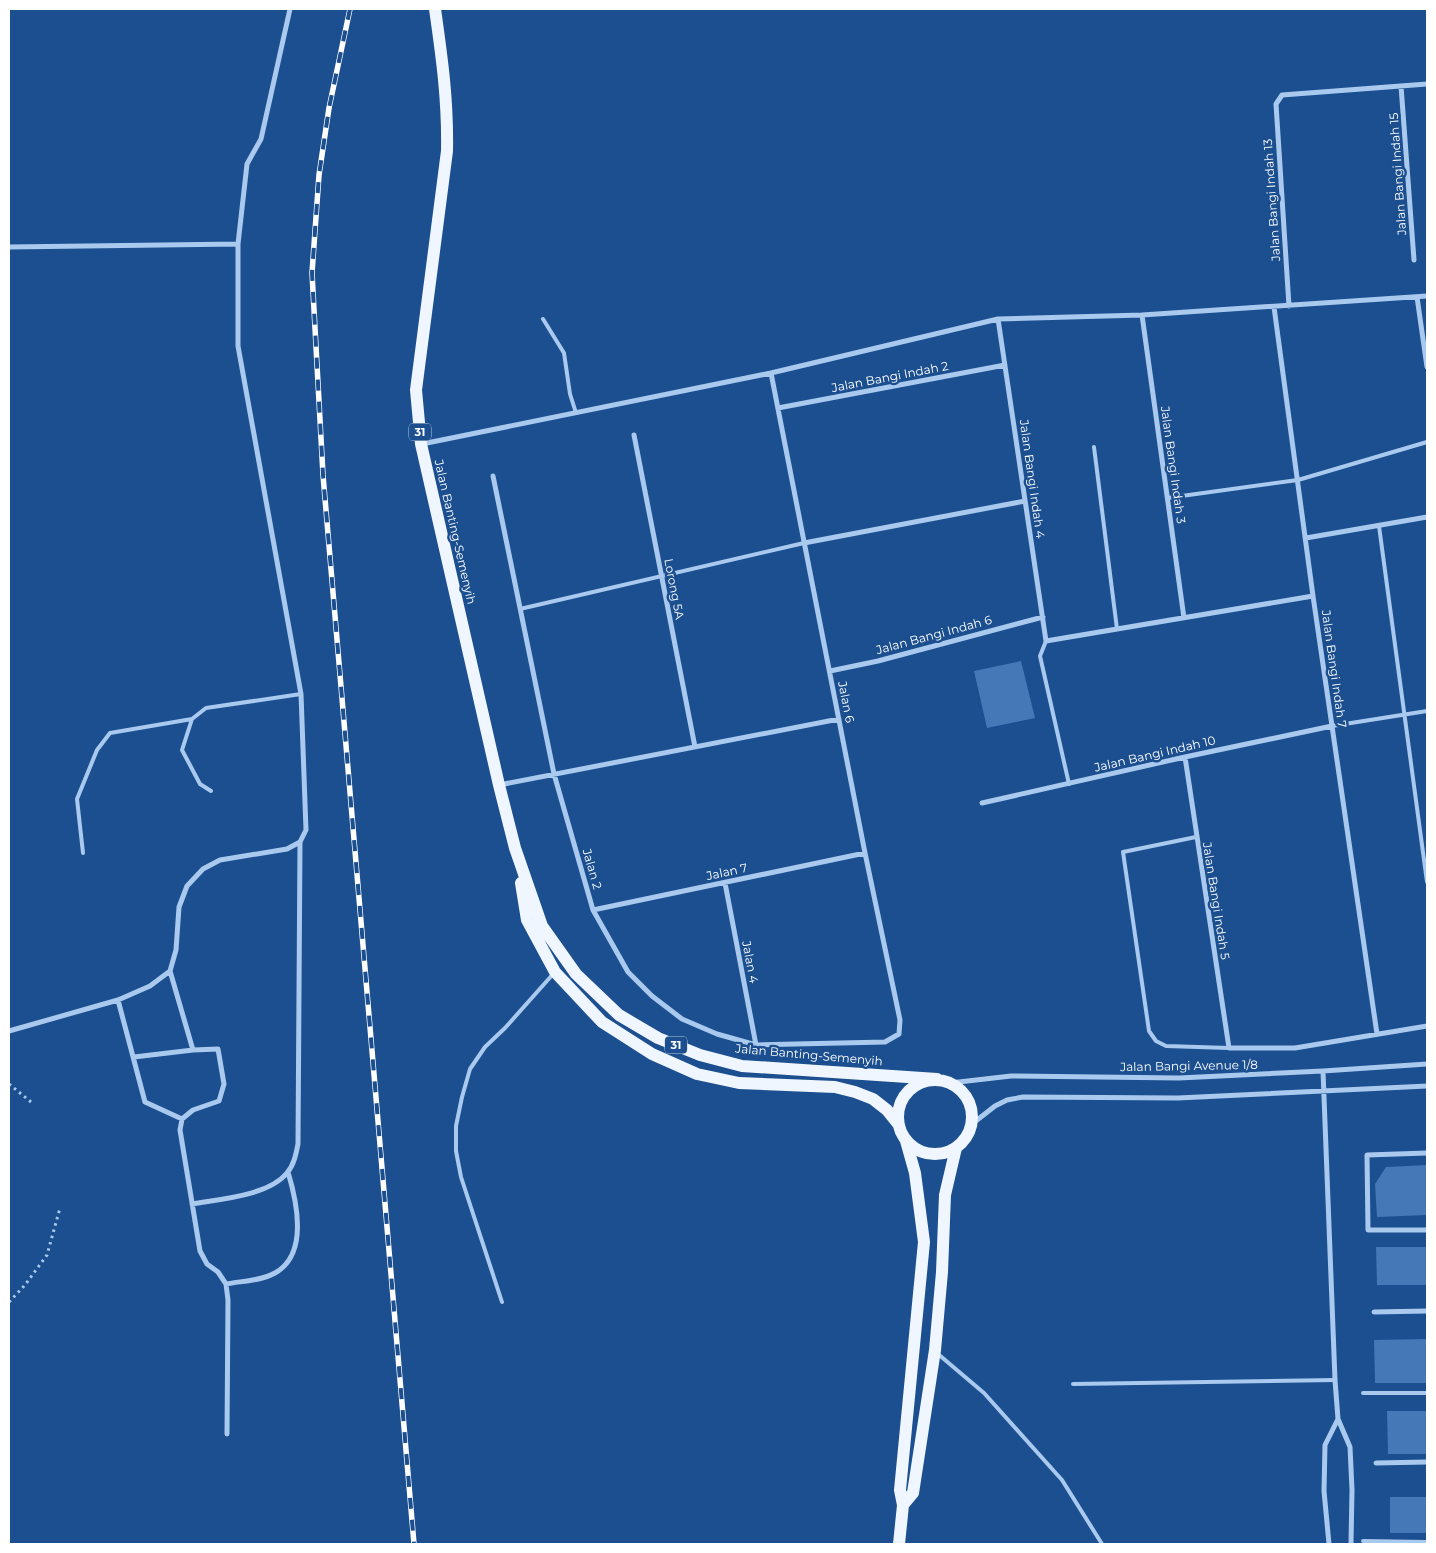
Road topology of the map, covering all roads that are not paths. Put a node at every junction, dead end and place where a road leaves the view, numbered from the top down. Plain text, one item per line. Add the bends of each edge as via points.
1 (290, 9) edge
2 (435, 9) edge
3 (1427, 84) edge
4 (1401, 86) junction
5 (238, 244) junction
6 (9, 247) edge
7 (1414, 260) dead end
8 (1427, 296) edge
9 (1417, 297) junction
10 (1289, 306) junction
11 (1274, 307) junction
12 (1142, 315) junction
13 (543, 319) dead end
14 (998, 319) junction
15 (1005, 365) junction
16 (1427, 367) edge
17 (771, 373) junction
18 (778, 408) junction
19 (576, 413) junction
20 (634, 435) dead end
21 (1427, 442) edge
22 (421, 444) junction
23 (1094, 447) dead end
24 (493, 476) dead end
25 (1298, 480) junction
26 (1167, 498) junction
27 (1026, 501) junction
28 (1427, 517) edge
29 (1379, 526) junction
30 (1306, 538) junction
31 (804, 543) junction
32 (662, 576) junction
33 (1314, 596) junction
34 (520, 609) junction
35 (1043, 617) junction
36 (1184, 618) junction
37 (1117, 629) junction
38 (1046, 641) junction
39 (830, 671) junction
40 (301, 694) junction
41 (1427, 712) edge
42 (1404, 715) junction
43 (192, 719) junction
44 (839, 719) junction
45 (1332, 726) junction
46 (695, 747) junction
47 (1185, 757) junction
48 (554, 774) junction
49 (1068, 784) junction
50 (498, 785) junction
51 (211, 791) dead end
52 (982, 803) dead end
53 (1196, 837) junction
54 (300, 842) junction
55 (515, 848) junction
56 (83, 853) dead end
57 (865, 853) junction
58 (1427, 882) edge
59 (725, 883) junction
60 (593, 910) junction
61 (170, 971) junction
62 (555, 972) junction
63 (118, 1000) junction
64 (1427, 1026) edge
65 (9, 1031) edge
66 (899, 1034) joint
67 (1377, 1034) junction
68 (756, 1045) junction
69 (1229, 1048) junction
70 (193, 1050) junction
71 (134, 1058) junction
72 (1427, 1064) edge
73 (1323, 1072) junction
74 (938, 1079) junction
75 (950, 1083) junction
76 (1427, 1086) edge
77 (1324, 1091) junction
78 (182, 1119) junction
79 (972, 1124) junction
80 (899, 1125) junction
81 (906, 1140) junction
82 (956, 1148) junction
83 (1427, 1152) edge
84 (288, 1172) junction
85 (192, 1204) junction
86 (1427, 1230) edge
87 (226, 1284) junction
88 (502, 1302) dead end
89 (1427, 1311) edge
90 (1374, 1312) dead end
91 (934, 1350) junction
92 (1335, 1380) junction
93 (1073, 1384) dead end
94 (1427, 1393) edge
95 (1363, 1394) dead end
96 (1338, 1418) junction
97 (227, 1434) dead end
98 (1427, 1462) edge
99 (1376, 1463) dead end
100 (903, 1505) junction
101 (1363, 1541) dead end
102 (1427, 1542) edge
103 (898, 1544) edge
104 (1102, 1544) edge
105 (1329, 1544) edge
106 (1351, 1544) edge

1 - 5 street via 261,139 247,164
2 - 22 main road, Jalan Banting-Semenyih / 31 via 446,88 447,151 416,390
3 - 4 street
4 - 7 street, Jalan Bangi Indah 15
4 - 10 street, Jalan Bangi Indah 13 via 1282,95 1276,104
5 - 6 street
5 - 40 street via 238,346
8 - 9 street
9 - 10 street
9 - 16 street
10 - 11 street
11 - 12 street
11 - 25 street, Jalan Bangi Indah 7
12 - 14 street
12 - 26 street, Jalan Bangi Indah 3
13 - 19 lane via 564,352
14 - 15 street, Jalan Bangi Indah 4
14 - 17 street
15 - 18 street, Jalan Bangi Indah 2
15 - 27 street, Jalan Bangi Indah 4
17 - 18 street, Jalan 6
17 - 19 street
18 - 31 street, Jalan 6
19 - 22 street
20 - 32 street, Lorong 5A
21 - 25 lane
22 - 50 main road, Jalan Banting-Semenyih / 31
23 - 37 lane
24 - 34 street, Jalan 2
25 - 26 lane
25 - 30 street, Jalan Bangi Indah 7
26 - 36 street, Jalan Bangi Indah 3
27 - 31 street
27 - 35 street, Jalan Bangi Indah 4
28 - 29 street
29 - 30 street
29 - 42 lane
30 - 33 street, Jalan Bangi Indah 7
31 - 32 lane
31 - 39 street, Jalan 6
32 - 34 lane
32 - 46 street, Lorong 5A
33 - 36 street
33 - 45 street, Jalan Bangi Indah 7
34 - 48 street, Jalan 2
35 - 38 street, Jalan Bangi Indah 4
35 - 39 street, Jalan Bangi Indah 6
36 - 37 street
37 - 38 street
38 - 49 lane via 1040,656
39 - 44 street, Jalan 6
40 - 43 lane via 206,708
40 - 54 street via 306,830
41 - 42 lane
42 - 45 lane
42 - 58 lane
43 - 51 lane via 182,750 200,784
43 - 56 lane via 110,733 97,750 78,800
44 - 46 street
44 - 57 street, Jalan 6
45 - 47 street, Jalan Bangi Indah 10
45 - 67 street, Jalan Bangi Indah 7
46 - 48 street
47 - 49 street, Jalan Bangi Indah 10
47 - 53 street, Jalan Bangi Indah 5
48 - 50 street
48 - 60 street, Jalan 2
49 - 52 street, Jalan Bangi Indah 10
50 - 55 main road, Jalan Banting-Semenyih / 31
53 - 69 street, Jalan Bangi Indah 5
53 - 69 lane via 1123,852 1149,1031 1156,1041 1166,1046
54 - 61 street via 287,849 220,860 203,869 187,886 180,907 176,950
54 - 84 street via 298,1144
55 - 62 main road, Jalan Banting-Semenyih / 31 via 527,920
55 - 74 main road, Jalan Banting-Semenyih / 31 via 542,926 576,974 619,1015 658,1038 700,1055 742,1066
57 - 59 street, Jalan 7
57 - 66 street, Jalan 6 via 900,1020
59 - 60 street, Jalan 7
59 - 68 street, Jalan 4
60 - 68 street, Jalan 2 via 628,972 652,996 682,1019 717,1034
61 - 63 street via 150,986
61 - 70 street
62 - 80 main road, Jalan Banting-Semenyih / 31 via 602,1022 652,1054 697,1074 740,1083 855,1092 873,1099
62 - 88 lane via 484,1047 470,1069 456,1126 461,1177
63 - 65 street
63 - 71 street
64 - 67 street
66 - 68 street, Jalan 2 via 885,1042
67 - 69 street via 1294,1048
70 - 71 street
70 - 78 street via 218,1049 224,1084 219,1101 193,1110
71 - 78 street via 145,1102
72 - 73 street, Jalan Bangi Avenue 1/8
73 - 75 street, Jalan Bangi Avenue 1/8 via 1179,1078 1011,1076
73 - 77 street
74 - 75 main road
74 - 80 main road via 921,1083 907,1093 899,1108
75 - 79 main road via 969,1100
76 - 77 street
77 - 79 street via 1178,1098 1023,1097 995,1106
77 - 92 street
78 - 85 street via 180,1130
79 - 82 main road via 967,1138
80 - 81 main road
81 - 82 main road via 917,1150 930,1154 944,1154
81 - 100 main road via 915,1173 924,1242 900,1490
82 - 91 main road via 945,1196
83 - 86 street via 1367,1155 1368,1230
84 - 85 street via 275,1184 258,1192
84 - 87 street via 298,1214 292,1256 286,1266 275,1274
85 - 87 street via 200,1252
87 - 97 street
89 - 90 street
91 - 100 main road via 912,1493
91 - 104 lane via 984,1393 1062,1480
92 - 93 lane
92 - 96 street
94 - 95 lane
96 - 105 street via 1325,1445 1324,1491
96 - 106 street via 1350,1447
98 - 99 street
100 - 103 main road
101 - 102 lane

